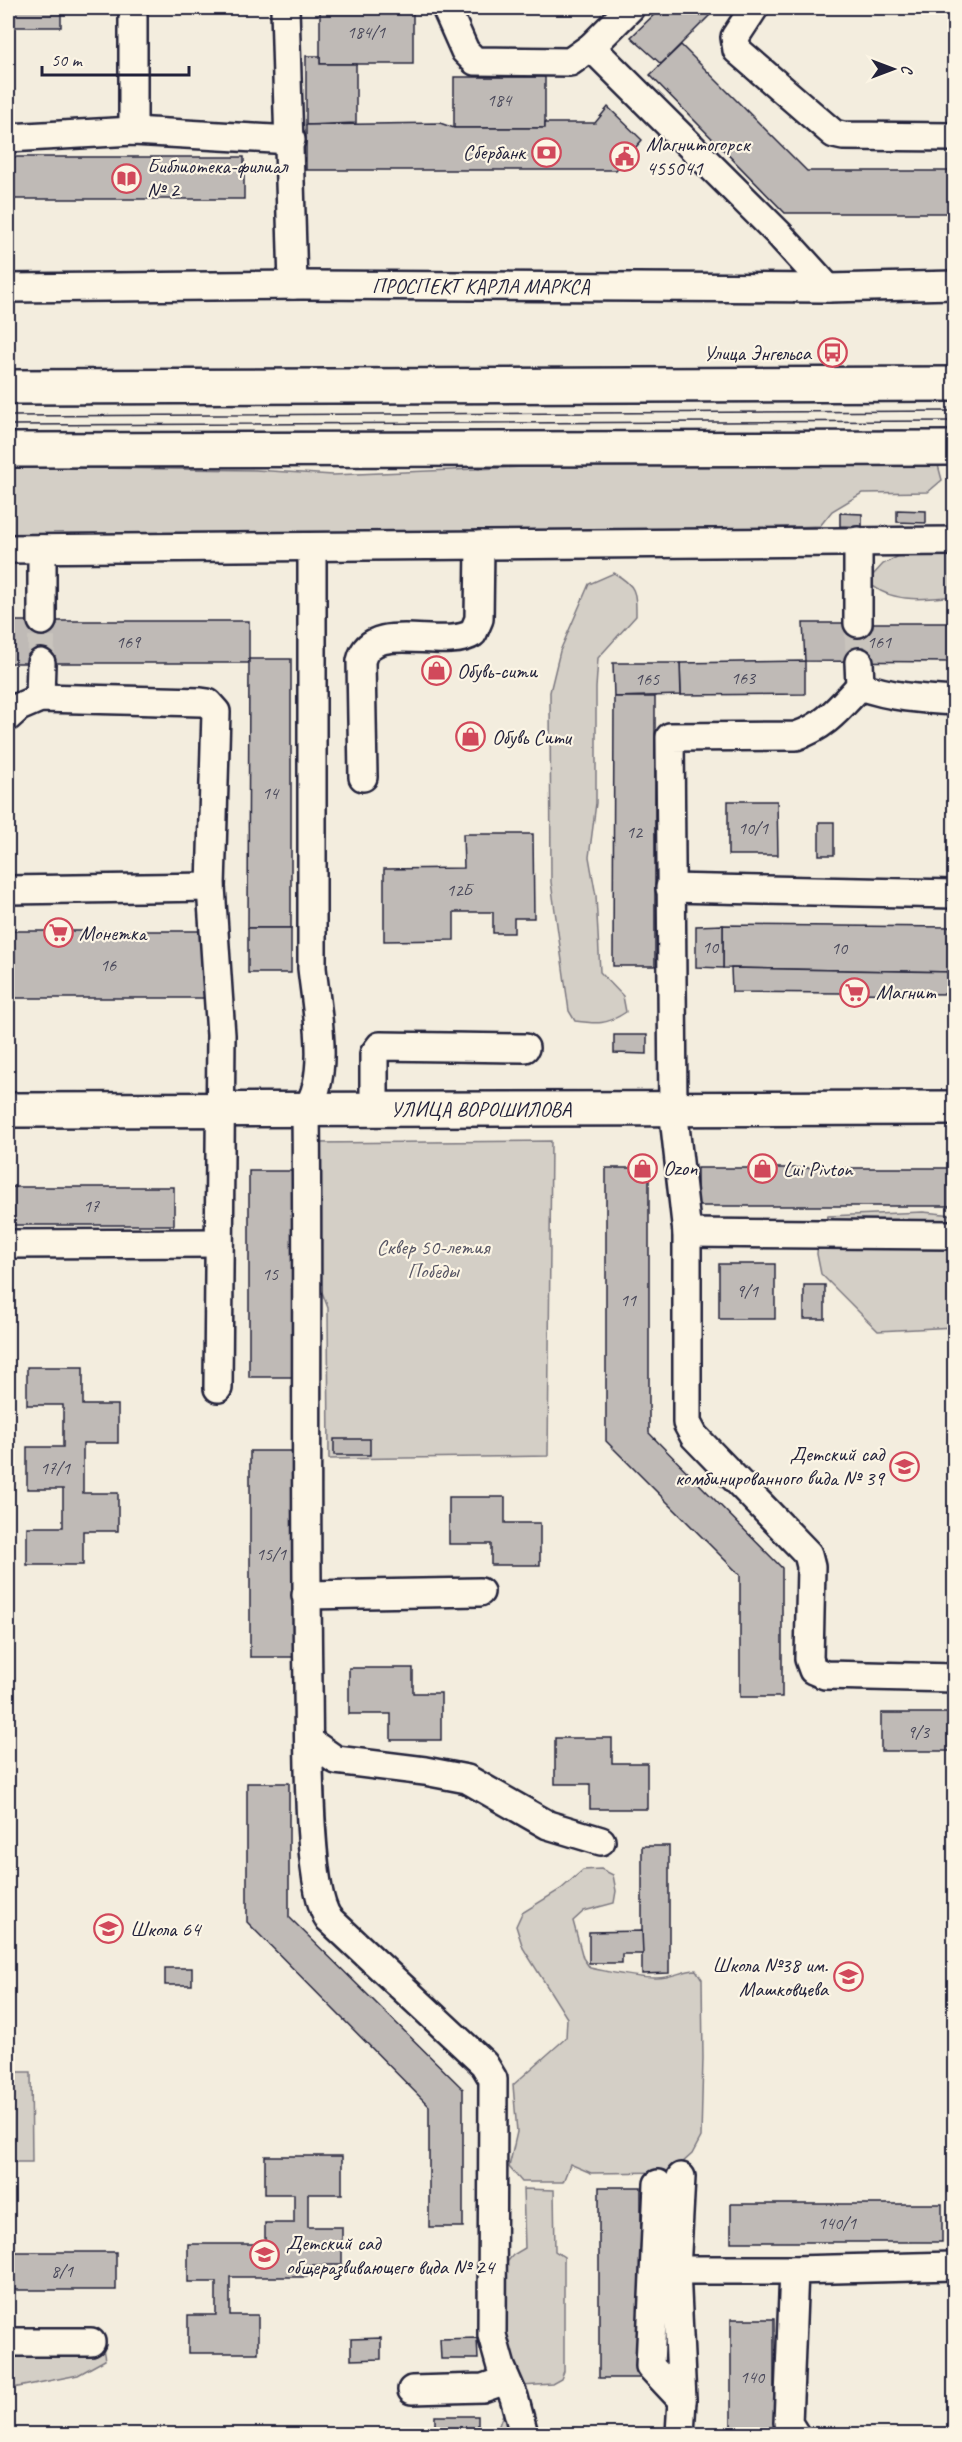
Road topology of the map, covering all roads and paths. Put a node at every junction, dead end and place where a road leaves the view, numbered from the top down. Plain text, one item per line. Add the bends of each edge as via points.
1 (133, 8) edge
2 (285, 8) edge
3 (446, 8) edge
4 (630, 8) edge
5 (754, 8) edge
6 (591, 47) junction
7 (133, 131) junction
8 (954, 137) edge
9 (8, 138) edge
10 (291, 140) junction
11 (779, 234) junction
12 (293, 285) junction
13 (954, 285) edge
14 (750, 287) junction
15 (8, 288) edge
16 (828, 288) junction
17 (954, 384) edge
18 (8, 387) edge
19 (954, 448) edge
20 (8, 450) edge
21 (858, 541) junction
22 (954, 541) edge
23 (480, 545) junction
24 (312, 547) junction
25 (8, 549) edge
26 (42, 549) junction
27 (42, 621) tunnel mouth
28 (858, 623) tunnel mouth
29 (41, 663) tunnel mouth
30 (40, 698) junction
31 (954, 701) edge
32 (8, 717) edge
33 (363, 777) dead end
34 (211, 888) junction
35 (670, 888) junction
36 (8, 890) edge
37 (954, 894) edge
38 (525, 1048) dead end
39 (954, 1107) edge
40 (673, 1108) junction
41 (306, 1109) junction
42 (374, 1109) junction
43 (8, 1110) edge
44 (221, 1110) junction
45 (687, 1233) junction
46 (954, 1235) edge
47 (219, 1243) junction
48 (8, 1244) edge
49 (218, 1388) dead end
50 (480, 1592) dead end
51 (306, 1595) junction
52 (954, 1678) edge
53 (309, 1742) junction
54 (601, 1841) dead end
55 (954, 2266) edge
56 (676, 2270) junction
57 (794, 2270) junction
58 (8, 2342) edge
59 (91, 2342) dead end
60 (506, 2380) junction
61 (412, 2390) dead end
62 (682, 2400) junction
63 (524, 2434) edge
64 (680, 2434) edge
65 (795, 2434) edge

1 - 7 street
2 - 10 street
3 - 6 street via 465,51 475,60 565,63
4 - 6 street
5 - 8 street via 735,37 737,50 834,134
6 - 11 street
7 - 9 street
7 - 10 street
10 - 12 street
11 - 14 street via 781,261 777,270
11 - 16 street
12 - 14 street, ПРОСПЕКТ КАРЛА МАРКСА
12 - 15 street, ПРОСПЕКТ КАРЛА МАРКСА
13 - 16 street, ПРОСПЕКТ КАРЛА МАРКСА
14 - 16 street, ПРОСПЕКТ КАРЛА МАРКСА
17 - 18 main road
19 - 20 main road
21 - 22 street
21 - 23 street
21 - 28 street
23 - 24 street
23 - 33 street via 479,619 473,633 459,638 383,639 368,645 363,652
24 - 26 street
24 - 41 street via 312,968 320,1067 313,1101
25 - 26 street
26 - 27 street
29 - 30 street
30 - 32 street
30 - 34 street via 201,702 213,707 217,718
31 - 35 street via 906,699 859,674 828,720 814,730 796,736 670,737
34 - 36 street
34 - 44 street via 221,1035
35 - 37 street
35 - 40 street
38 - 42 street via 380,1046 374,1054
39 - 40 main road, УЛИЦА ВОРОШИЛОВА
40 - 42 main road, УЛИЦА ВОРОШИЛОВА
40 - 45 street
41 - 42 main road, УЛИЦА ВОРОШИЛОВА
41 - 44 main road, УЛИЦА ВОРОШИЛОВА
41 - 51 street
43 - 44 main road, УЛИЦА ВОРОШИЛОВА
44 - 47 street
45 - 46 street
45 - 52 street via 687,1423 694,1436 808,1554 813,1670 825,1675
47 - 48 street
47 - 49 street
50 - 51 street
51 - 53 street
53 - 54 street via 336,1760 467,1779 548,1825
53 - 60 street via 315,1871 324,1913 484,2064 493,2079 492,2335
55 - 57 street
56 - 57 street
56 - 62 street
56 - 62 street via 670,2181 650,2366
57 - 65 street via 788,2423
58 - 59 street
60 - 61 street via 483,2388
60 - 63 street
62 - 64 street

